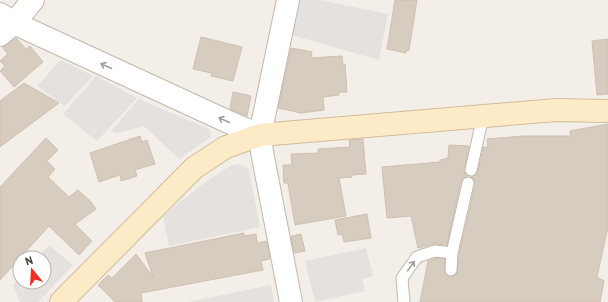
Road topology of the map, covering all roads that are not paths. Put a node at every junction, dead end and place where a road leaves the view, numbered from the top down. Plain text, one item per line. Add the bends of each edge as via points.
1 (33, 0) edge
2 (288, 0) edge
3 (5, 24) edge
4 (608, 111) edge
5 (483, 116) junction
6 (260, 135) junction
7 (471, 170) dead end
8 (468, 183) dead end
9 (452, 253) junction
10 (451, 270) dead end
11 (62, 302) edge
12 (291, 302) edge
13 (404, 302) edge

1 - 3 street
2 - 6 street
6 -> 3 street
4 - 5 street via 556,110
5 - 6 street
5 - 7 lane
6 - 11 street via 226,147 194,168
6 - 12 street
8 - 9 lane
9 - 10 lane
13 -> 9 lane via 402,278 417,257 435,251

